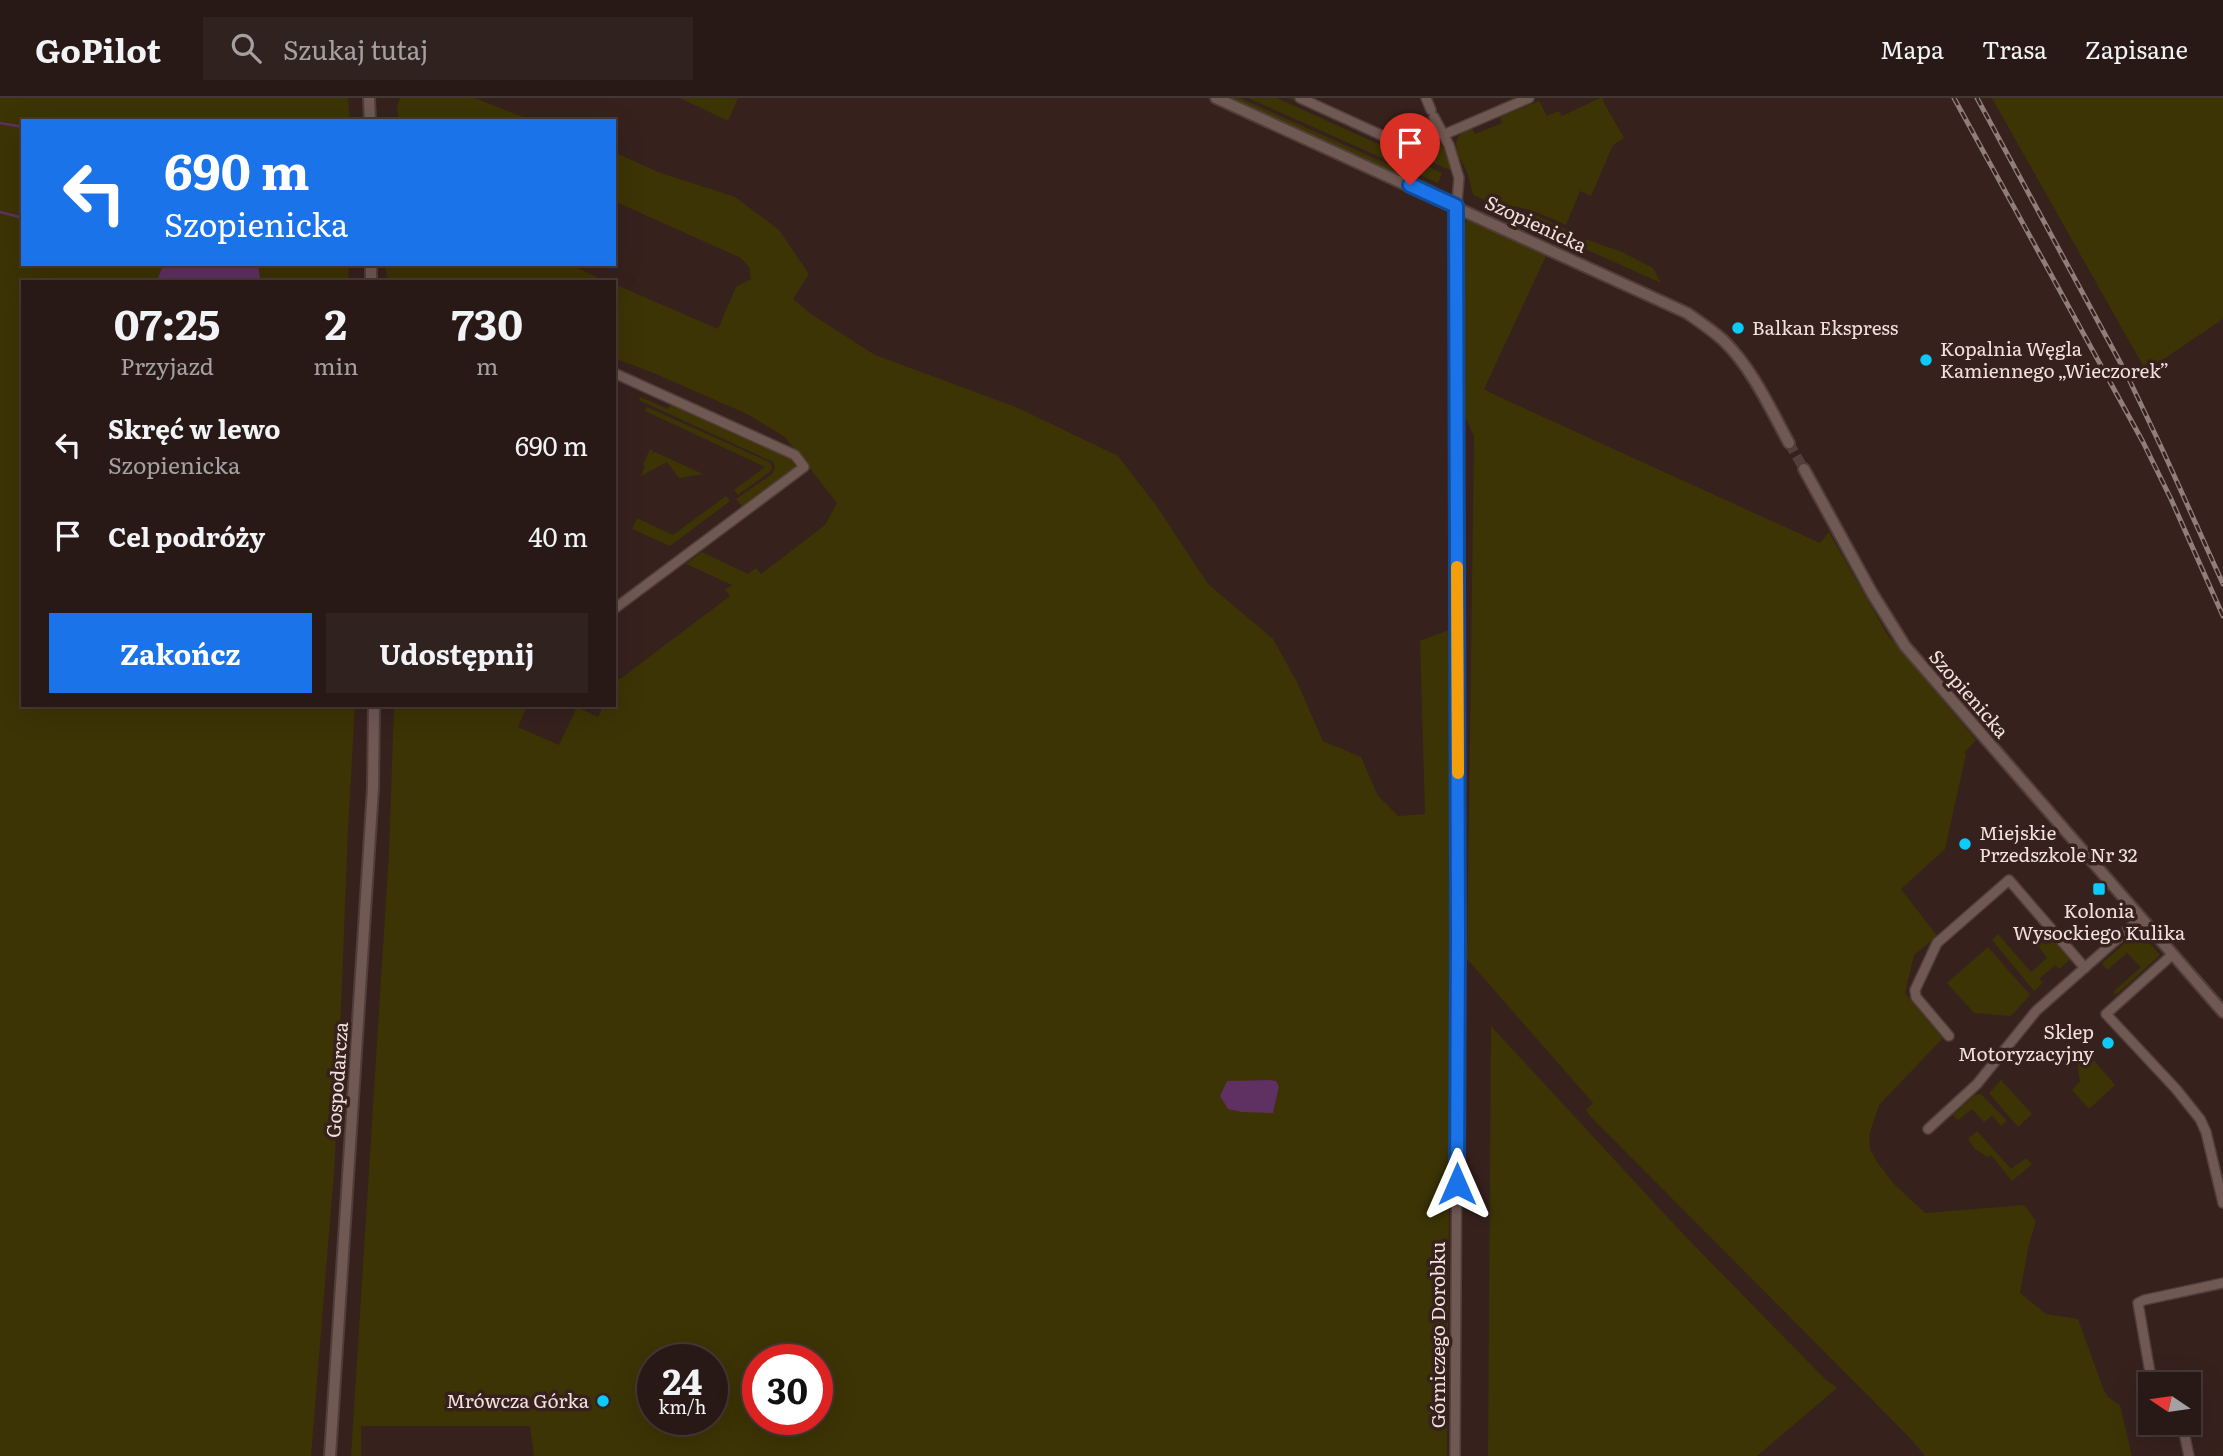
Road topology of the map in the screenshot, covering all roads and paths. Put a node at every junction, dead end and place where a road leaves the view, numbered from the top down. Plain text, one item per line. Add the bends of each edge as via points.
1 (369, 98) edge
2 (1216, 98) edge
3 (1300, 98) edge
4 (1426, 98) edge
5 (1529, 98) edge
6 (1434, 118) junction
7 (370, 119) edge
8 (1443, 135) junction
9 (1456, 206) junction
10 (616, 374) edge
11 (1789, 443) tunnel mouth
12 (1804, 469) tunnel mouth
13 (616, 608) edge
14 (374, 707) edge
15 (2141, 918) junction
16 (2173, 954) junction
17 (2085, 968) junction
18 (2223, 1012) edge
19 (1949, 1036) dead end
20 (1927, 1129) dead end
21 (2223, 1203) edge
22 (2223, 1283) edge
23 (2150, 1372) edge
24 (2185, 1435) edge
25 (330, 1456) edge
26 (1455, 1456) edge
27 (2189, 1456) edge

1 - 7 street
2 - 9 street, Szopienicka
3 - 6 street via 1392,140
4 - 6 street, Górniczego Dorobku
5 - 8 street
6 - 8 street, Górniczego Dorobku
8 - 9 street, Górniczego Dorobku via 1459,177
9 - 11 street, Szopienicka via 1663,301 1706,326 1736,355
9 - 26 street, Górniczego Dorobku
10 - 13 street via 795,455 804,467
12 - 15 street, Szopienicka via 1905,646
14 - 25 street, Gospodarcza via 373,788
15 - 16 street, Szopienicka
15 - 17 street
16 - 18 street, Szopienicka
16 - 21 street via 2106,1014 2200,1119
17 - 19 street via 2009,880 1937,943 1915,990
17 - 20 street via 2036,1011 1977,1084
22 - 23 street via 2138,1303
24 - 27 street

